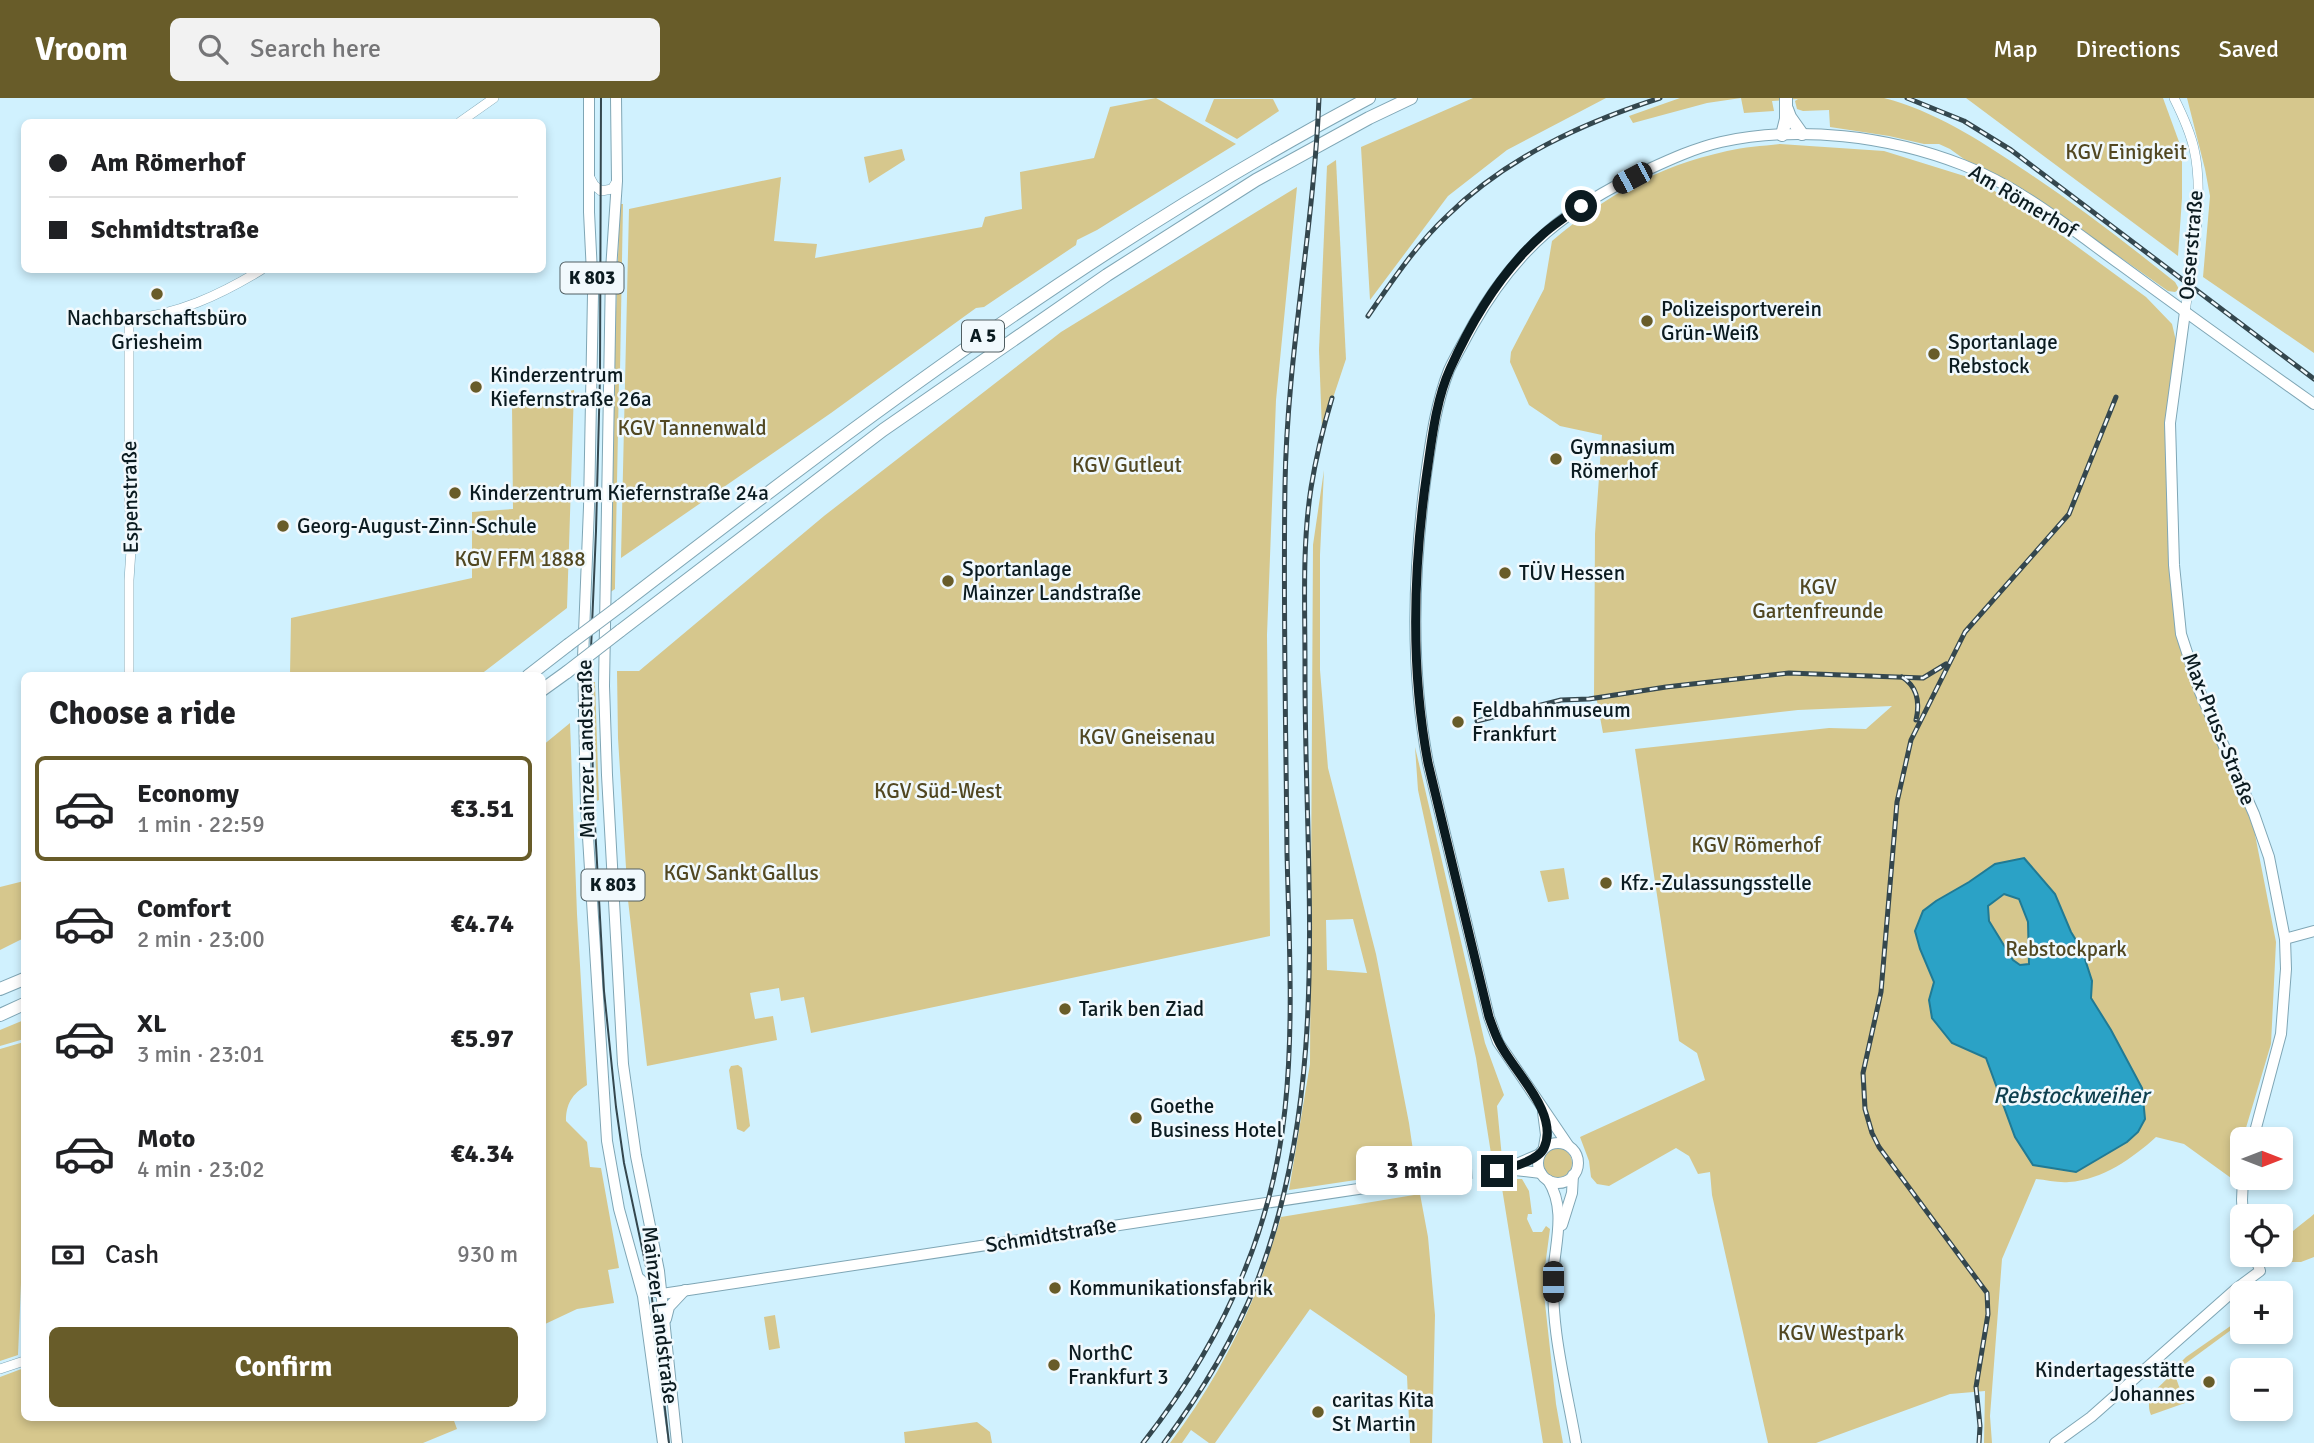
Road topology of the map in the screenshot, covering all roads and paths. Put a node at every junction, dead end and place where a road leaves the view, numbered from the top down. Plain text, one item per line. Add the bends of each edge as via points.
1 (494, 98) edge
2 (589, 98) edge
3 (616, 98) edge
4 (1369, 98) edge
5 (1411, 98) edge
6 (2175, 98) edge
7 (1786, 103) edge
8 (464, 119) edge
9 (1802, 134) junction
10 (1782, 135) junction
11 (589, 174) junction
12 (617, 181) junction
13 (255, 273) edge
14 (2185, 312) junction
15 (2314, 404) edge
16 (129, 672) edge
17 (533, 672) edge
18 (546, 687) edge
19 (2314, 931) edge
20 (2285, 939) junction
21 (21, 980) edge
22 (0, 989) edge
23 (21, 1005) edge
24 (0, 1015) edge
25 (1542, 1106) junction
26 (2256, 1127) edge
27 (1568, 1145) junction
28 (1542, 1150) junction
29 (1573, 1175) junction
30 (1545, 1177) junction
31 (1418, 1180) tunnel mouth
32 (1558, 1238) junction
33 (2259, 1267) edge
34 (637, 1274) junction
35 (685, 1290) junction
36 (662, 1294) junction
37 (646, 1322) junction
38 (665, 1326) junction
39 (21, 1362) edge
40 (0, 1369) edge
41 (663, 1443) edge
42 (677, 1443) edge
43 (1576, 1443) edge
44 (2055, 1443) edge

1 - 8 street
2 - 11 main road, Mainzer Landstraße / K 803
3 - 12 main road, Mainzer Landstraße / K 803
4 - 17 highway, A 5, bridge via 1245,166 1052,288 866,418
5 - 18 highway, A 5, bridge via 1256,180 1107,275 883,430
6 - 14 street, Oeserstraße via 2194,149 2197,172
7 - 9 highway
7 - 10 highway
9 - 10 main road, Am Römerhof
9 - 14 main road, Am Römerhof via 1895,145 1985,174 2063,223
10 - 25 main road, Am Römerhof via 1722,142 1684,153 1581,206 1542,235 1504,275 1481,311 1449,371 1435,421 1415,592 1422,729 1489,1017 1498,1042
11 - 12 street via 601,191 612,189
11 - 34 main road, Mainzer Landstraße / K 803 via 593,294 583,658 586,805 607,1141
12 - 36 main road, Mainzer Landstraße / K 803 via 611,270 605,717 627,1093
13 - 16 street, Espenstraße via 202,301 128,319
14 - 15 main road, Am Römerhof
14 - 20 main road, Max-Pruss-Straße via 2170,423 2181,634 2200,692 2269,857
19 - 20 main road
20 - 26 main road, Max-Pruss-Straße via 2281,1034
21 - 22 highway
23 - 24 highway
25 - 27 main road, Am Römerhof
25 - 28 main road
27 - 28 main road via 1556,1142
27 - 29 main road via 1577,1157
28 - 30 main road via 1538,1167
28 - 30 main road via 1498,1171
29 - 30 main road via 1561,1182
29 - 32 main road
30 - 32 main road via 1558,1201
31 - 35 main road, Schmidtstraße
32 - 43 main road via 1554,1308
33 - 44 main road via 2091,1417
34 - 36 main road via 651,1290
34 - 37 main road, Mainzer Landstraße
35 - 36 main road, Schmidtstraße
35 - 38 main road via 669,1307
36 - 37 main road via 649,1306
36 - 38 main road, Mainzer Landstraße
37 - 41 main road, Mainzer Landstraße
38 - 42 main road, Mainzer Landstraße
39 - 40 street

